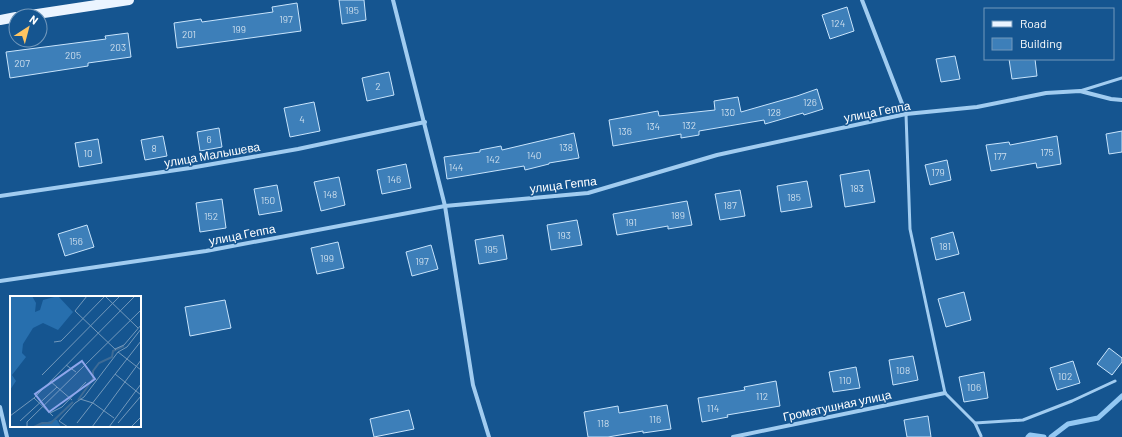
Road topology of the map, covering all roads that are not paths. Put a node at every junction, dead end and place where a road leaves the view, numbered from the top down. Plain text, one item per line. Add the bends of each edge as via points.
1 (129, 0) edge
2 (393, 0) edge
3 (862, 0) edge
4 (48, 12) edge
5 (1122, 78) edge
6 (1080, 91) junction
7 (1122, 100) edge
8 (906, 114) junction
9 (425, 122) junction
10 (0, 196) edge
11 (445, 206) junction
12 (0, 280) edge
13 (1116, 381) dead end
14 (945, 393) junction
15 (0, 407) edge
16 (974, 423) junction
17 (981, 436) edge
18 (7, 437) edge
19 (489, 437) edge
20 (733, 437) edge

1 - 4 main road
2 - 9 street
3 - 8 street
5 - 6 lane
6 - 7 street, улица Геппа
6 - 8 street, улица Геппа via 1046,93 977,107
8 - 11 street, улица Геппа via 717,155 588,193
8 - 14 lane via 910,229
9 - 10 street, улица Малышева via 298,149 190,168
9 - 11 street
11 - 12 street, улица Геппа via 206,251
11 - 19 street via 473,385
13 - 16 lane via 1072,402 1023,420
14 - 16 lane
14 - 20 street, Громатушная улица
15 - 18 street
16 - 17 lane

